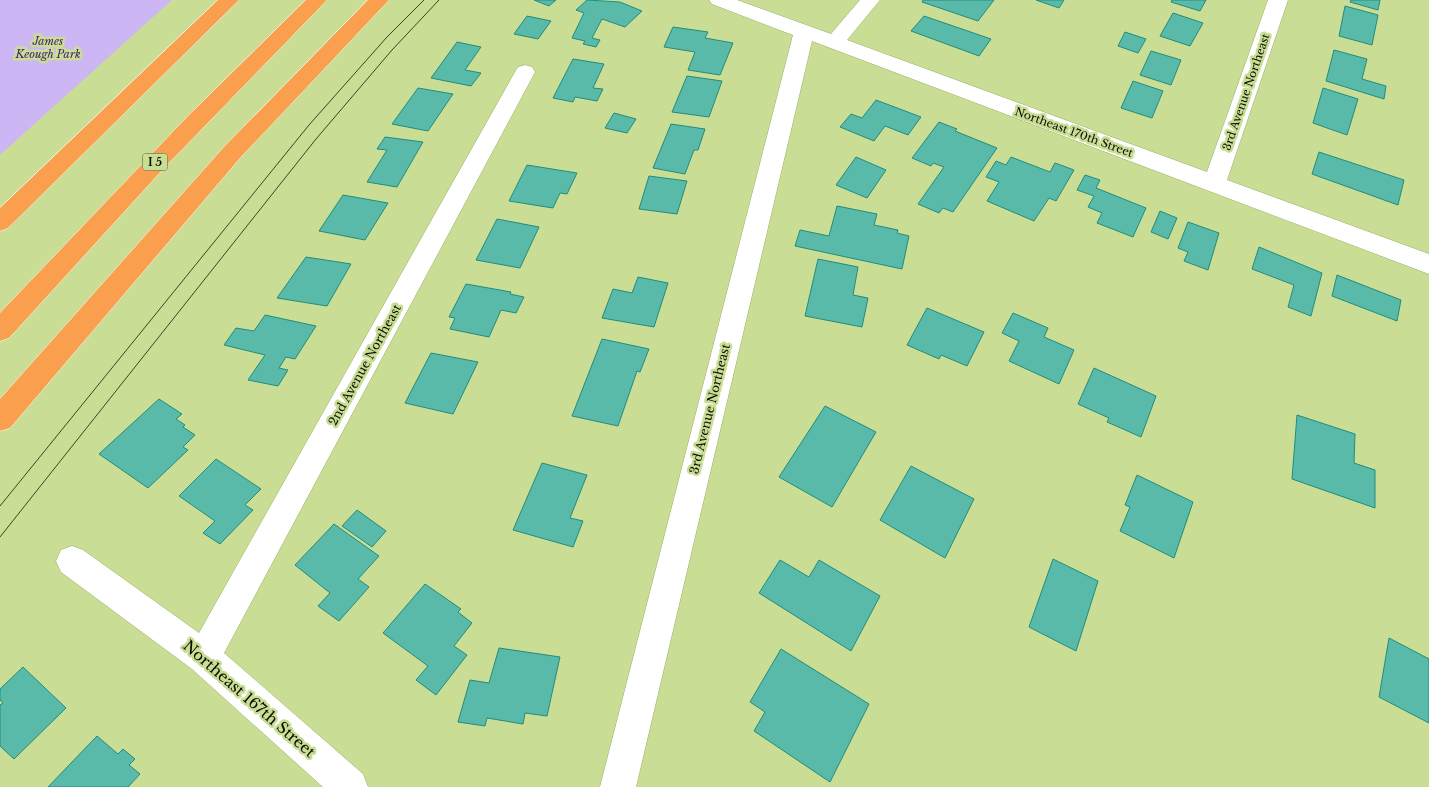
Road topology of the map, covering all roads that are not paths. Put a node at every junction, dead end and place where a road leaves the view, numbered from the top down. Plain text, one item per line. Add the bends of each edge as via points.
1 (229, 0) edge
2 (317, 0) edge
3 (379, 0) edge
4 (719, 0) edge
5 (870, 0) edge
6 (1278, 0) edge
7 (804, 32) junction
8 (834, 43) junction
9 (525, 72) dead end
10 (1214, 184) junction
11 (0, 222) edge
12 (1429, 264) edge
13 (0, 330) edge
14 (0, 418) edge
15 (72, 560) dead end
16 (204, 657) junction
17 (350, 787) edge
18 (618, 787) edge

1 - 11 highway
2 - 13 highway, I 5 via 142,176
3 - 14 highway via 180,210
4 - 7 street, Northeast 170th Street
5 - 8 street
6 - 10 street, 3rd Avenue Northeast
7 - 8 street, Northeast 170th Street
7 - 18 street, 3rd Avenue Northeast
8 - 10 street, Northeast 170th Street
9 - 16 street, 2nd Avenue Northeast
10 - 12 street, Northeast 170th Street
15 - 16 street, Northeast 167th Street
16 - 17 street, Northeast 167th Street

